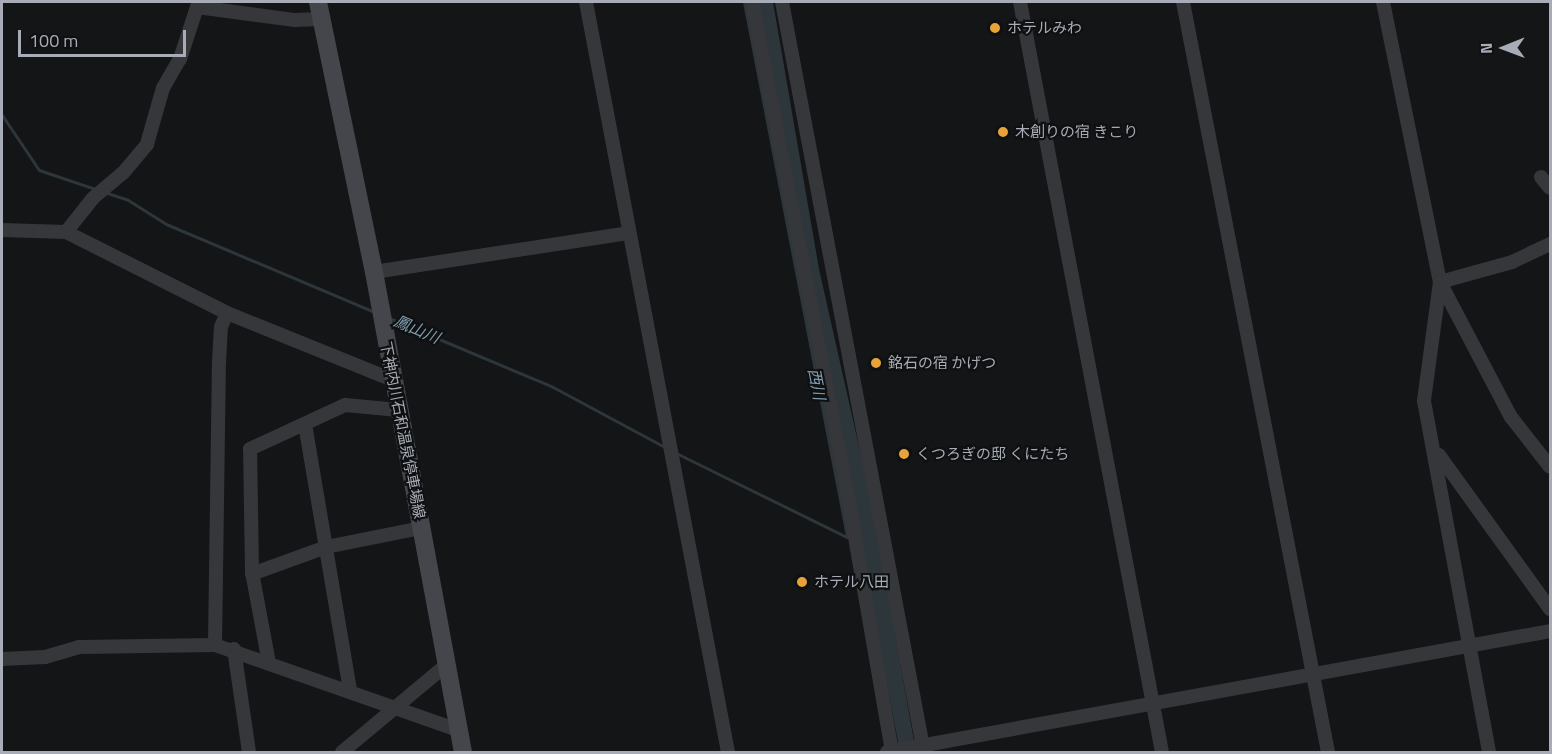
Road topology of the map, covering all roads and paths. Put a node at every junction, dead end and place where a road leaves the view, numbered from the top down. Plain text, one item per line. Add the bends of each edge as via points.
1 (586, 2) edge
2 (752, 2) edge
3 (782, 2) edge
4 (1020, 2) edge
5 (1183, 2) edge
6 (1383, 2) edge
7 (320, 10) edge
8 (1541, 177) dead end
9 (1551, 188) edge
10 (2, 230) edge
11 (66, 232) junction
12 (628, 233) junction
13 (1551, 244) edge
14 (374, 272) junction
15 (1440, 282) junction
16 (227, 313) junction
17 (393, 380) junction
18 (399, 410) junction
19 (305, 424) junction
20 (1436, 451) junction
21 (1551, 467) edge
22 (421, 528) junction
23 (326, 547) junction
24 (252, 574) junction
25 (1551, 609) edge
26 (1551, 631) edge
27 (214, 645) junction
28 (1468, 646) junction
29 (234, 649) junction
30 (2, 659) edge
31 (269, 663) junction
32 (446, 665) junction
33 (1314, 674) junction
34 (350, 691) junction
35 (393, 706) junction
36 (1153, 706) junction
37 (458, 730) junction
38 (922, 749) edge
39 (892, 752) edge
40 (249, 753) edge
41 (342, 753) edge
42 (463, 753) edge
43 (728, 753) edge
44 (1162, 753) edge
45 (1328, 753) edge
46 (1489, 753) edge

1 - 12 street
2 - 39 street via 858,552
3 - 38 street
4 - 36 street
5 - 33 street
6 - 15 street
7 - 11 street via 295,20 197,7 180,59 164,88 147,144 123,173 93,198
7 - 14 main road, 下神内川石和温泉停車場線
8 - 9 street
10 - 11 street
11 - 16 street
12 - 14 street
12 - 43 street
13 - 15 street via 1512,262
14 - 17 main road, 下神内川石和温泉停車場線
15 - 20 street via 1424,401
15 - 21 street via 1510,417
16 - 17 street
16 - 27 street via 221,327 219,363
17 - 18 main road, 下神内川石和温泉停車場線
18 - 19 street via 345,405
18 - 22 main road, 下神内川石和温泉停車場線
19 - 23 street
19 - 24 street via 250,449
20 - 25 street
20 - 28 street
22 - 23 street
22 - 32 main road, 下神内川石和温泉停車場線
23 - 24 street
23 - 34 street
24 - 31 street
26 - 28 street
27 - 29 street
27 - 30 street via 79,647 45,657
28 - 33 street
28 - 46 street
29 - 31 street
29 - 40 street
31 - 34 street
32 - 35 street
32 - 37 main road, 下神内川石和温泉停車場線
33 - 36 street
33 - 45 street
34 - 35 street
35 - 37 street
35 - 41 street
36 - 38 street
36 - 44 street
37 - 42 main road, 下神内川石和温泉停車場線
38 - 39 street

